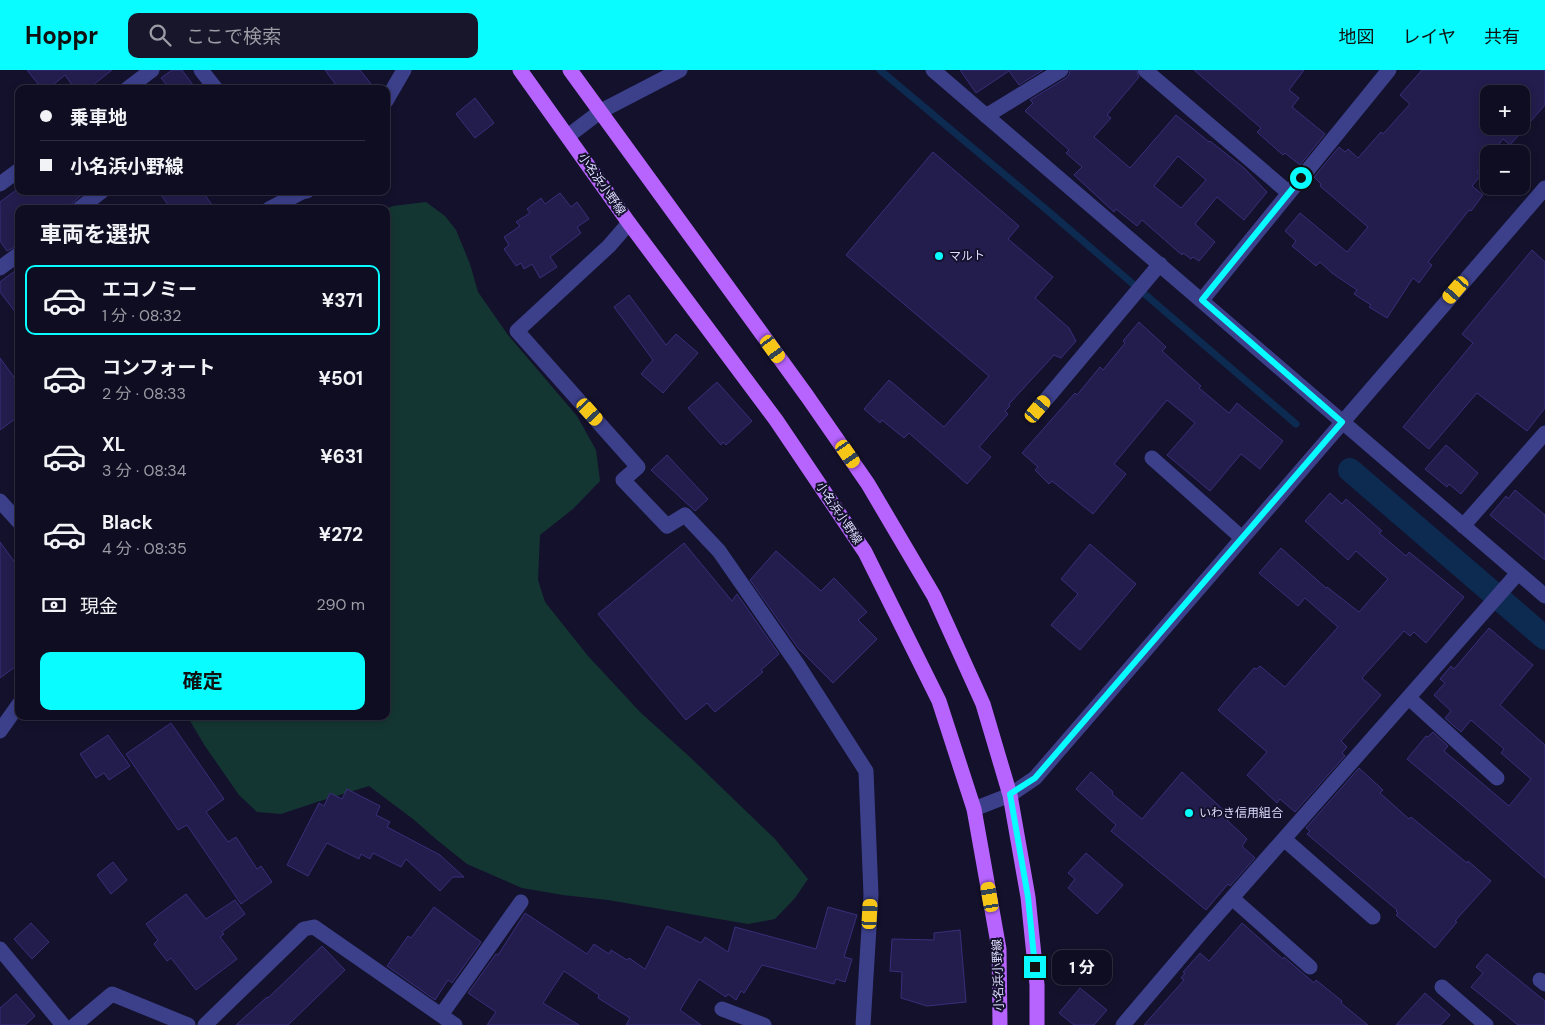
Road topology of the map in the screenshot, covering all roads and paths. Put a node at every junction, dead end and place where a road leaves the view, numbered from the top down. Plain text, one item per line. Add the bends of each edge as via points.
1 (152, 70) edge
2 (200, 70) edge
3 (404, 70) edge
4 (520, 70) edge
5 (570, 70) edge
6 (680, 70) edge
7 (933, 70) edge
8 (1061, 70) edge
9 (1145, 70) edge
10 (1382, 73) edge
11 (132, 85) edge
12 (213, 85) edge
13 (390, 95) edge
14 (602, 111) junction
15 (986, 116) junction
16 (568, 136) junction
17 (15, 173) edge
18 (0, 184) edge
19 (1545, 188) edge
20 (1289, 193) junction
21 (97, 195) edge
22 (296, 195) edge
23 (84, 205) edge
24 (277, 205) edge
25 (629, 223) junction
26 (15, 257) edge
27 (1160, 264) junction
28 (0, 268) edge
29 (1202, 300) junction
30 (1038, 409) dead end
31 (1342, 422) junction
32 (1545, 433) edge
33 (1152, 458) dead end
34 (0, 501) edge
35 (15, 518) edge
36 (1463, 526) junction
37 (1242, 538) junction
38 (1514, 578) junction
39 (1545, 596) edge
40 (1409, 698) junction
41 (15, 710) edge
42 (0, 731) edge
43 (1496, 778) dead end
44 (1010, 794) junction
45 (974, 809) junction
46 (1284, 839) junction
47 (1232, 898) junction
48 (521, 902) dead end
49 (1373, 917) dead end
50 (3, 959) edge
51 (1310, 967) dead end
52 (1442, 987) dead end
53 (722, 1009) dead end
54 (441, 1015) junction
55 (62, 1025) edge
56 (75, 1025) edge
57 (188, 1025) edge
58 (205, 1025) edge
59 (455, 1025) edge
60 (764, 1025) edge
61 (863, 1025) edge
62 (1000, 1025) edge
63 (1037, 1025) edge
64 (1123, 1025) edge
65 (1486, 1025) edge

1 - 11 street
2 - 12 street
3 - 13 street
4 - 16 main road, 小名浜小野線
5 - 14 main road
6 - 14 street
7 - 15 street
8 - 15 street
9 - 20 street
10 - 20 street
14 - 16 street
14 - 44 main road via 868,484 934,596 983,704
15 - 27 street
16 - 25 main road, 小名浜小野線
17 - 18 street
19 - 31 street
20 - 29 street
21 - 23 street
22 - 24 street
25 - 45 main road, 小名浜小野線 via 776,420 865,552 939,701
25 - 61 street via 609,246 517,331 638,467 623,480 667,526 685,515 719,550 866,771 871,895
26 - 28 street
27 - 29 street
27 - 30 street
29 - 31 street
31 - 36 street
31 - 37 street
32 - 36 street
33 - 37 street
34 - 35 street
36 - 38 street
37 - 44 street via 1035,778
38 - 39 street
38 - 40 street
40 - 43 street
40 - 46 street
41 - 42 street
44 - 45 street
44 - 63 main road via 1028,897 1037,985
45 - 62 main road, 小名浜小野線 via 999,949
46 - 47 street
46 - 49 street
47 - 51 street
47 - 64 street
48 - 54 street
50 - 55 street
52 - 65 street
53 - 60 street
54 - 58 street via 314,927 304,929
54 - 59 street
56 - 57 street via 112,994

